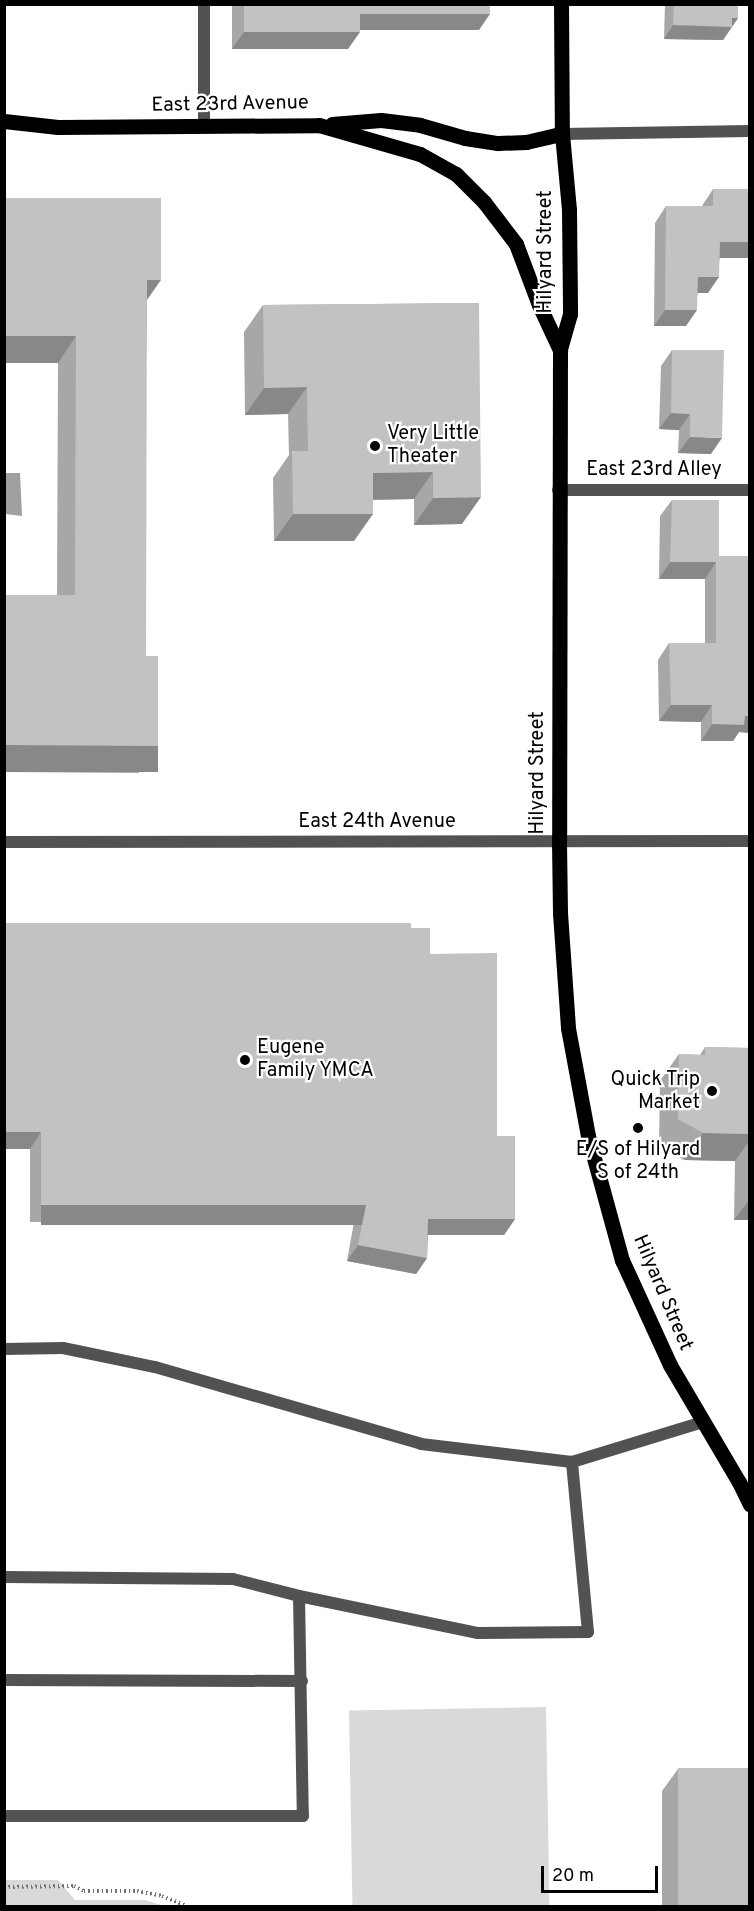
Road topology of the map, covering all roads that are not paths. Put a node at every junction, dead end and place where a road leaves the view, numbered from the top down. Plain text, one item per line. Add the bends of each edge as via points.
1 (204, 4) edge
2 (561, 4) edge
3 (4, 121) edge
4 (319, 125) junction
5 (204, 126) junction
6 (750, 131) edge
7 (562, 134) junction
8 (560, 350) junction
9 (558, 490) junction
10 (750, 490) edge
11 (4, 842) edge
12 (559, 842) junction
13 (750, 842) edge
14 (4, 1348) edge
15 (703, 1422) junction
16 (572, 1462) junction
17 (750, 1504) edge
18 (4, 1577) edge
19 (299, 1596) junction
20 (4, 1680) edge
21 (302, 1681) junction
22 (4, 1816) edge

1 - 5 street
2 - 7 main road, Hilyard Street
3 - 5 main road, East 23rd Avenue via 58,127
4 - 5 main road, East 23rd Avenue
4 - 7 main road via 381,120 498,143
4 - 8 main road, East 23rd Avenue via 420,154 456,174 484,202 516,244
6 - 7 street
7 - 8 main road, Hilyard Street via 569,210 570,314
8 - 9 main road, Hilyard Street
9 - 10 street, East 23rd Alley
9 - 12 main road, Hilyard Street
11 - 12 street, East 24th Avenue
12 - 13 street, East 24th Avenue
12 - 15 main road, Hilyard Street via 568,1028 588,1136 622,1260 670,1365
14 - 16 street via 63,1348 155,1367 421,1444
15 - 16 street
15 - 17 main road, Hilyard Street
16 - 19 street via 588,1632 478,1633
18 - 19 street via 233,1579
19 - 21 street
20 - 21 street
21 - 22 street via 303,1816

